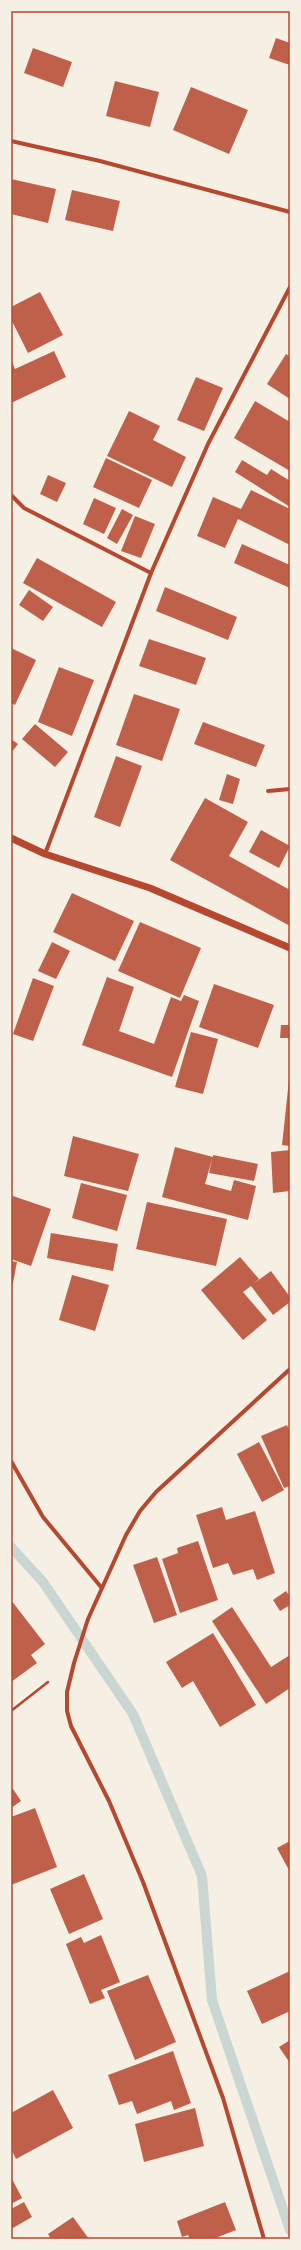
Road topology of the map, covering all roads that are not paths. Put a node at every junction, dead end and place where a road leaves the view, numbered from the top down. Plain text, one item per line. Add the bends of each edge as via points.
1 (11, 141) edge
2 (290, 212) edge
3 (290, 287) edge
4 (11, 495) edge
5 (151, 573) junction
6 (290, 788) edge
7 (268, 791) dead end
8 (11, 838) edge
9 (45, 854) junction
10 (290, 948) edge
11 (290, 1369) edge
12 (11, 1461) edge
13 (101, 1587) junction
14 (264, 2239) edge

1 - 2 street via 100,161
3 - 5 street via 208,444
4 - 5 street via 31,511
5 - 9 street
6 - 7 street
8 - 9 street
9 - 10 street via 150,888
11 - 13 street via 156,1492 140,1511
12 - 13 street via 43,1517
13 - 14 street via 74,1662 67,1710 71,1726 109,1801 154,1911 223,2098

